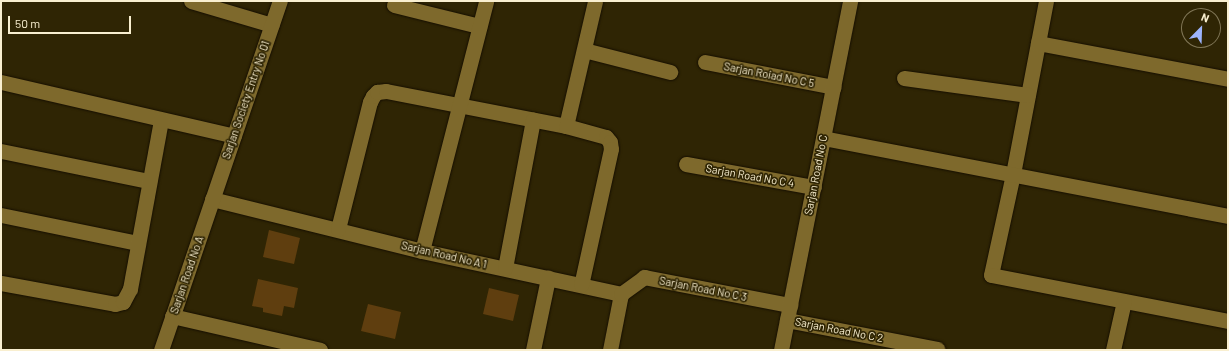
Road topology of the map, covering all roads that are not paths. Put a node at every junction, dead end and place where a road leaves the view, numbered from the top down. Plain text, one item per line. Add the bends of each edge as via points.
1 (192, 1) edge
2 (280, 1) edge
3 (486, 1) edge
4 (595, 1) edge
5 (850, 1) edge
6 (1046, 1) edge
7 (394, 5) dead end
8 (272, 25) junction
9 (479, 26) junction
10 (1038, 43) junction
11 (584, 50) junction
12 (705, 62) dead end
13 (670, 72) dead end
14 (904, 78) dead end
15 (1228, 79) edge
16 (1, 82) edge
17 (834, 87) junction
18 (1028, 94) junction
19 (459, 105) junction
20 (161, 120) junction
21 (533, 120) junction
22 (566, 126) junction
23 (234, 136) junction
24 (823, 138) junction
25 (1, 151) edge
26 (686, 164) dead end
27 (1013, 174) junction
28 (149, 181) junction
29 (814, 187) junction
30 (212, 199) junction
31 (1, 215) edge
32 (1228, 216) edge
33 (338, 228) junction
34 (138, 243) junction
35 (422, 250) junction
36 (505, 268) junction
37 (548, 278) junction
38 (1, 283) edge
39 (581, 285) junction
40 (621, 294) junction
41 (1124, 301) junction
42 (789, 313) junction
43 (172, 316) junction
44 (1228, 321) edge
45 (937, 348) dead end
46 (161, 350) edge
47 (320, 350) edge
48 (533, 350) edge
49 (610, 350) edge
50 (782, 350) edge
51 (1113, 350) edge

1 - 8 street
2 - 8 street, Sarjan Society Entry No 01
3 - 9 street
4 - 11 street
5 - 17 street, Sarjan Road No C
6 - 10 street
7 - 9 street
8 - 23 street, Sarjan Society Entry No 01
9 - 19 street
10 - 15 street
10 - 18 street
11 - 13 street
11 - 22 street
12 - 17 street, Sarjan Roiad No C 5
14 - 18 street
16 - 20 street
17 - 24 street, Sarjan Road No C
18 - 27 street
19 - 21 street
19 - 33 street via 386,91 377,92 372,96
19 - 35 street
20 - 23 street
20 - 28 street
21 - 22 street
21 - 36 street
22 - 39 street via 606,137 611,149
23 - 30 street, Sarjan Society Entry No 01
24 - 27 street
24 - 29 street, Sarjan Road No C
25 - 28 street
26 - 29 street, Sarjan Road No C 4
27 - 32 street
27 - 41 street via 991,275
28 - 34 street
29 - 42 street, Sarjan Road No C
30 - 33 street, Sarjan Road No A 1
30 - 43 street, Sarjan Road No A
31 - 34 street
33 - 35 street, Sarjan Road No A 1
34 - 38 street via 128,294 120,304
35 - 36 street, Sarjan Road No A 1
36 - 37 street, Sarjan Road No A 1
37 - 39 street, Sarjan Road No A 1
37 - 48 street
39 - 40 street, Sarjan Road No A 1
40 - 42 street, Sarjan Road No C 3 via 644,278
40 - 49 street
41 - 44 street
41 - 51 street
42 - 45 street, Sarjan Road No C 2
42 - 50 street, Sarjan Road No C
43 - 46 street, Sarjan Road No A
43 - 47 street

